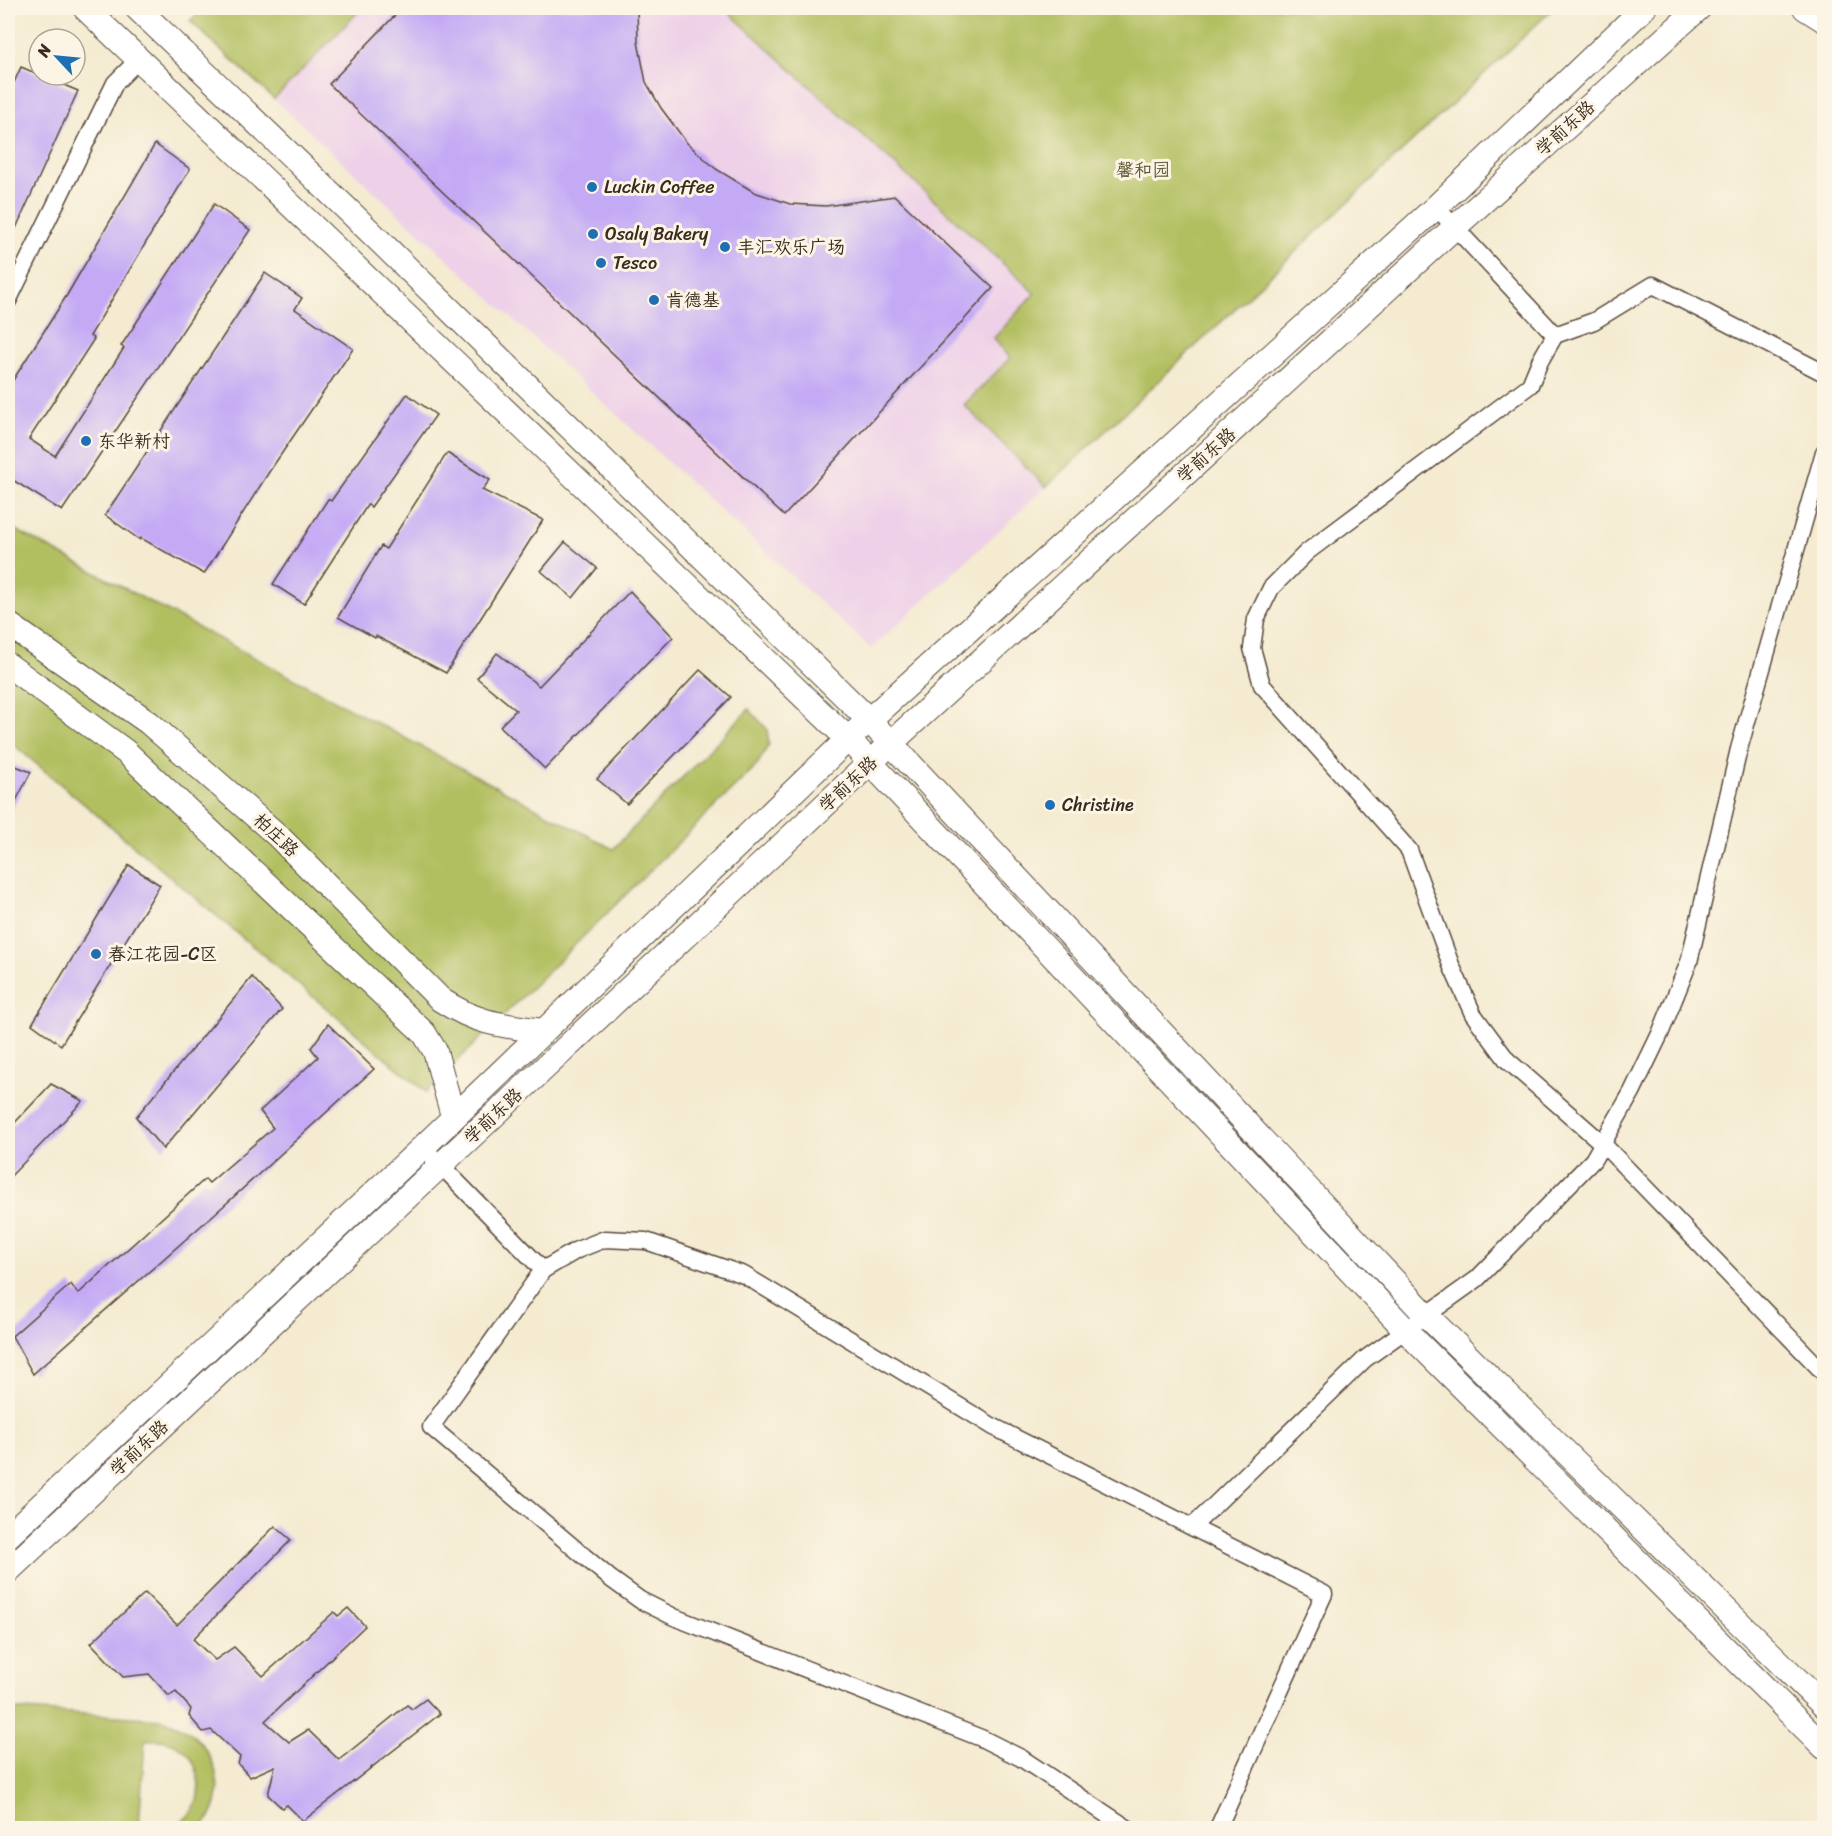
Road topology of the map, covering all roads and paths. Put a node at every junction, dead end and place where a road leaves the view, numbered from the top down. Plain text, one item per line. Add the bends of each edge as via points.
1 (84, 8) edge
2 (137, 8) edge
3 (1644, 8) edge
4 (1699, 8) edge
5 (1805, 8) edge
6 (1824, 20) edge
7 (138, 60) junction
8 (1436, 207) junction
9 (1455, 227) junction
10 (8, 301) edge
11 (1555, 334) junction
12 (1824, 373) edge
13 (1824, 452) edge
14 (8, 624) edge
15 (8, 665) edge
16 (868, 719) junction
17 (848, 739) junction
18 (891, 743) junction
19 (871, 763) junction
20 (543, 1031) junction
21 (453, 1116) junction
22 (1602, 1143) junction
23 (423, 1147) junction
24 (440, 1166) junction
25 (543, 1270) junction
26 (1426, 1315) junction
27 (1406, 1330) junction
28 (1824, 1373) edge
29 (1192, 1527) junction
30 (8, 1536) edge
31 (8, 1571) edge
32 (1824, 1706) edge
33 (1824, 1747) edge
34 (1127, 1828) edge
35 (1218, 1828) edge

1 - 7 street
2 - 16 street
3 - 8 street, 学前东路
4 - 9 street, 学前东路
5 - 6 street
7 - 10 street via 114,83
7 - 17 street
8 - 9 street
8 - 16 street, 学前东路
9 - 11 street
9 - 18 street, 学前东路
11 - 12 street via 1594,321 1653,285
11 - 22 street via 1530,385 1307,552 1271,588 1256,619 1252,648 1262,685 1409,850 1473,1014 1507,1060
13 - 22 street via 1739,749 1689,962 1656,1044
14 - 20 street, 柏庄路 via 148,722 277,835 441,1000 486,1023
15 - 21 street via 126,752 424,1033 435,1051
16 - 17 street, 学前东路
16 - 18 street
17 - 19 street
17 - 20 street, 学前东路
18 - 19 street, 学前东路
18 - 26 street
19 - 24 street, 学前东路
19 - 27 street
20 - 21 street, 学前东路
21 - 23 street, 学前东路
22 - 26 street via 1593,1160 1478,1280
22 - 28 street
23 - 24 street
23 - 30 street, 学前东路
24 - 25 street
24 - 31 street, 学前东路
25 - 29 street via 604,1239 646,1241 744,1275 992,1426
25 - 34 street via 431,1427 640,1600 674,1617 981,1738 1021,1758
26 - 27 street
26 - 32 street
27 - 29 street via 1365,1359
27 - 33 street
29 - 35 street via 1324,1593

